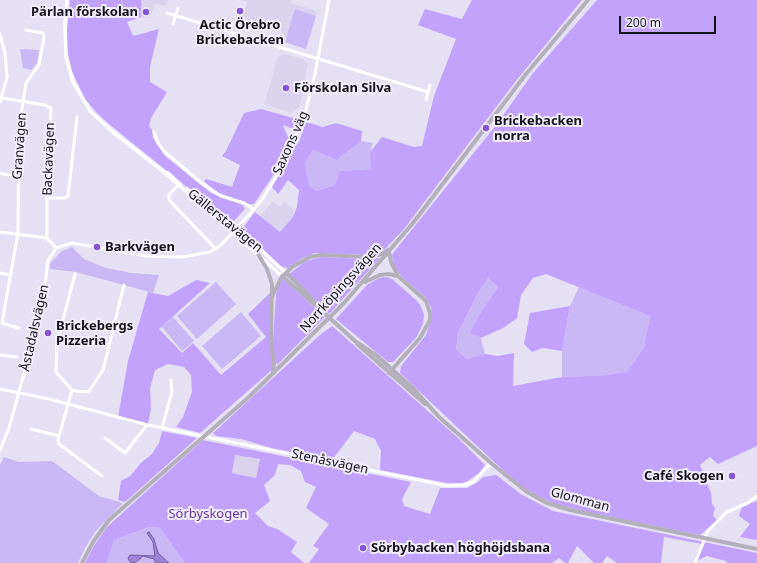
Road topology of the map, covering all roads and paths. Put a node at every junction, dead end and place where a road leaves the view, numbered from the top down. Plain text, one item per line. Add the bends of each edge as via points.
1 (67, 0) edge
2 (329, 0) edge
3 (588, 0) edge
4 (178, 8) dead end
5 (167, 13) dead end
6 (175, 16) junction
7 (173, 24) dead end
8 (26, 30) dead end
9 (0, 34) edge
10 (318, 59) junction
11 (430, 85) dead end
12 (0, 87) edge
13 (5, 88) junction
14 (428, 92) junction
15 (2, 98) junction
16 (426, 100) dead end
17 (0, 102) edge
18 (24, 102) junction
19 (77, 117) dead end
20 (154, 132) dead end
21 (164, 172) junction
22 (0, 174) edge
23 (17, 177) junction
24 (178, 185) junction
25 (47, 198) junction
26 (253, 209) junction
27 (236, 228) junction
28 (0, 232) edge
29 (233, 232) junction
30 (18, 233) junction
31 (47, 238) junction
32 (394, 246) junction
33 (56, 248) junction
34 (216, 249) junction
35 (389, 251) junction
36 (258, 254) junction
37 (0, 273) edge
38 (75, 274) dead end
39 (284, 274) junction
40 (10, 275) junction
41 (398, 276) junction
42 (124, 285) dead end
43 (360, 285) junction
44 (272, 297) junction
45 (19, 328) dead end
46 (0, 355) edge
47 (17, 357) dead end
48 (391, 371) junction
49 (273, 374) junction
50 (171, 380) dead end
51 (0, 389) edge
52 (72, 390) junction
53 (19, 394) junction
54 (67, 405) junction
55 (146, 425) junction
56 (162, 428) junction
57 (31, 429) dead end
58 (59, 436) junction
59 (105, 438) dead end
60 (0, 450) edge
61 (491, 463) junction
62 (102, 476) dead end
63 (757, 496) edge
64 (704, 538) junction
65 (757, 549) edge
66 (82, 563) edge
67 (695, 563) edge

1 - 21 street, Gällerstavägen via 65,45 69,68 78,91 102,123
2 - 10 street, Saxons väg
3 - 32 main road, Norrköpingsvägen via 530,68 438,192
4 - 6 street
5 - 6 street
6 - 7 street
6 - 10 street
8 - 18 street, Granvägen via 43,33 44,38 39,65 26,83
9 - 13 street via 7,61
10 - 14 street
10 - 26 street, Saxons väg via 309,101 295,140 280,170
11 - 14 street
12 - 13 street
13 - 15 street
14 - 16 street
15 - 17 street
15 - 18 street, Backavägen
18 - 23 street, Granvägen via 18,128
18 - 25 street, Backavägen via 51,108
19 - 25 street via 68,196
20 - 26 street via 164,151 200,182 221,196 244,203
21 - 24 street, Gällerstavägen
21 - 27 street, Gällerstavägen
22 - 23 street
23 - 30 street, Granvägen
24 - 29 street, Gällerstavägen
24 - 34 street via 169,195 169,200
25 - 31 street, Backavägen
26 - 27 street, Saxons väg
27 - 29 street
27 - 39 street, Gällerstavägen
28 - 30 street
29 - 34 street
29 - 36 street, Gällerstavägen
30 - 31 street
30 - 40 street, Granvägen
31 - 33 street
32 - 35 main road, Norrköpingsvägen
32 - 39 main road via 382,254 369,257 310,257
33 - 34 street via 72,242 147,256 167,257 201,255
33 - 53 street, Åstadalsvägen via 48,261 42,309
35 - 41 main road
35 - 43 main road, Norrköpingsvägen
36 - 39 street, Gällerstavägen
36 - 44 main road via 269,275
37 - 40 street
38 - 52 street via 57,343 56,362 58,375
39 - 44 main road via 277,282
39 - 48 main road, Glomman via 338,326 355,341 371,350
40 - 45 street, Granvägen via 2,323
41 - 43 main road via 380,275
41 - 48 main road via 426,301 430,320 420,338
42 - 52 street via 103,370 89,391
43 - 49 main road, Norrköpingsvägen
44 - 49 main road
46 - 47 street
48 - 61 main road, Glomman
49 - 66 main road, Norrköpingsvägen via 126,505 97,535
50 - 56 street via 172,392
51 - 53 street, Stenåsvägen
52 - 54 street
53 - 54 street, Stenåsvägen
53 - 60 street, Åstadalsvägen
54 - 55 street, Stenåsvägen
54 - 58 street
55 - 56 street, Stenåsvägen
55 - 59 street via 125,453
56 - 61 street, Stenåsvägen via 448,486 474,482
57 - 58 street
58 - 62 street via 59,444
61 - 64 main road, Glomman via 527,492 557,507
63 - 64 street via 727,512
64 - 65 main road, Glomman
64 - 67 street

